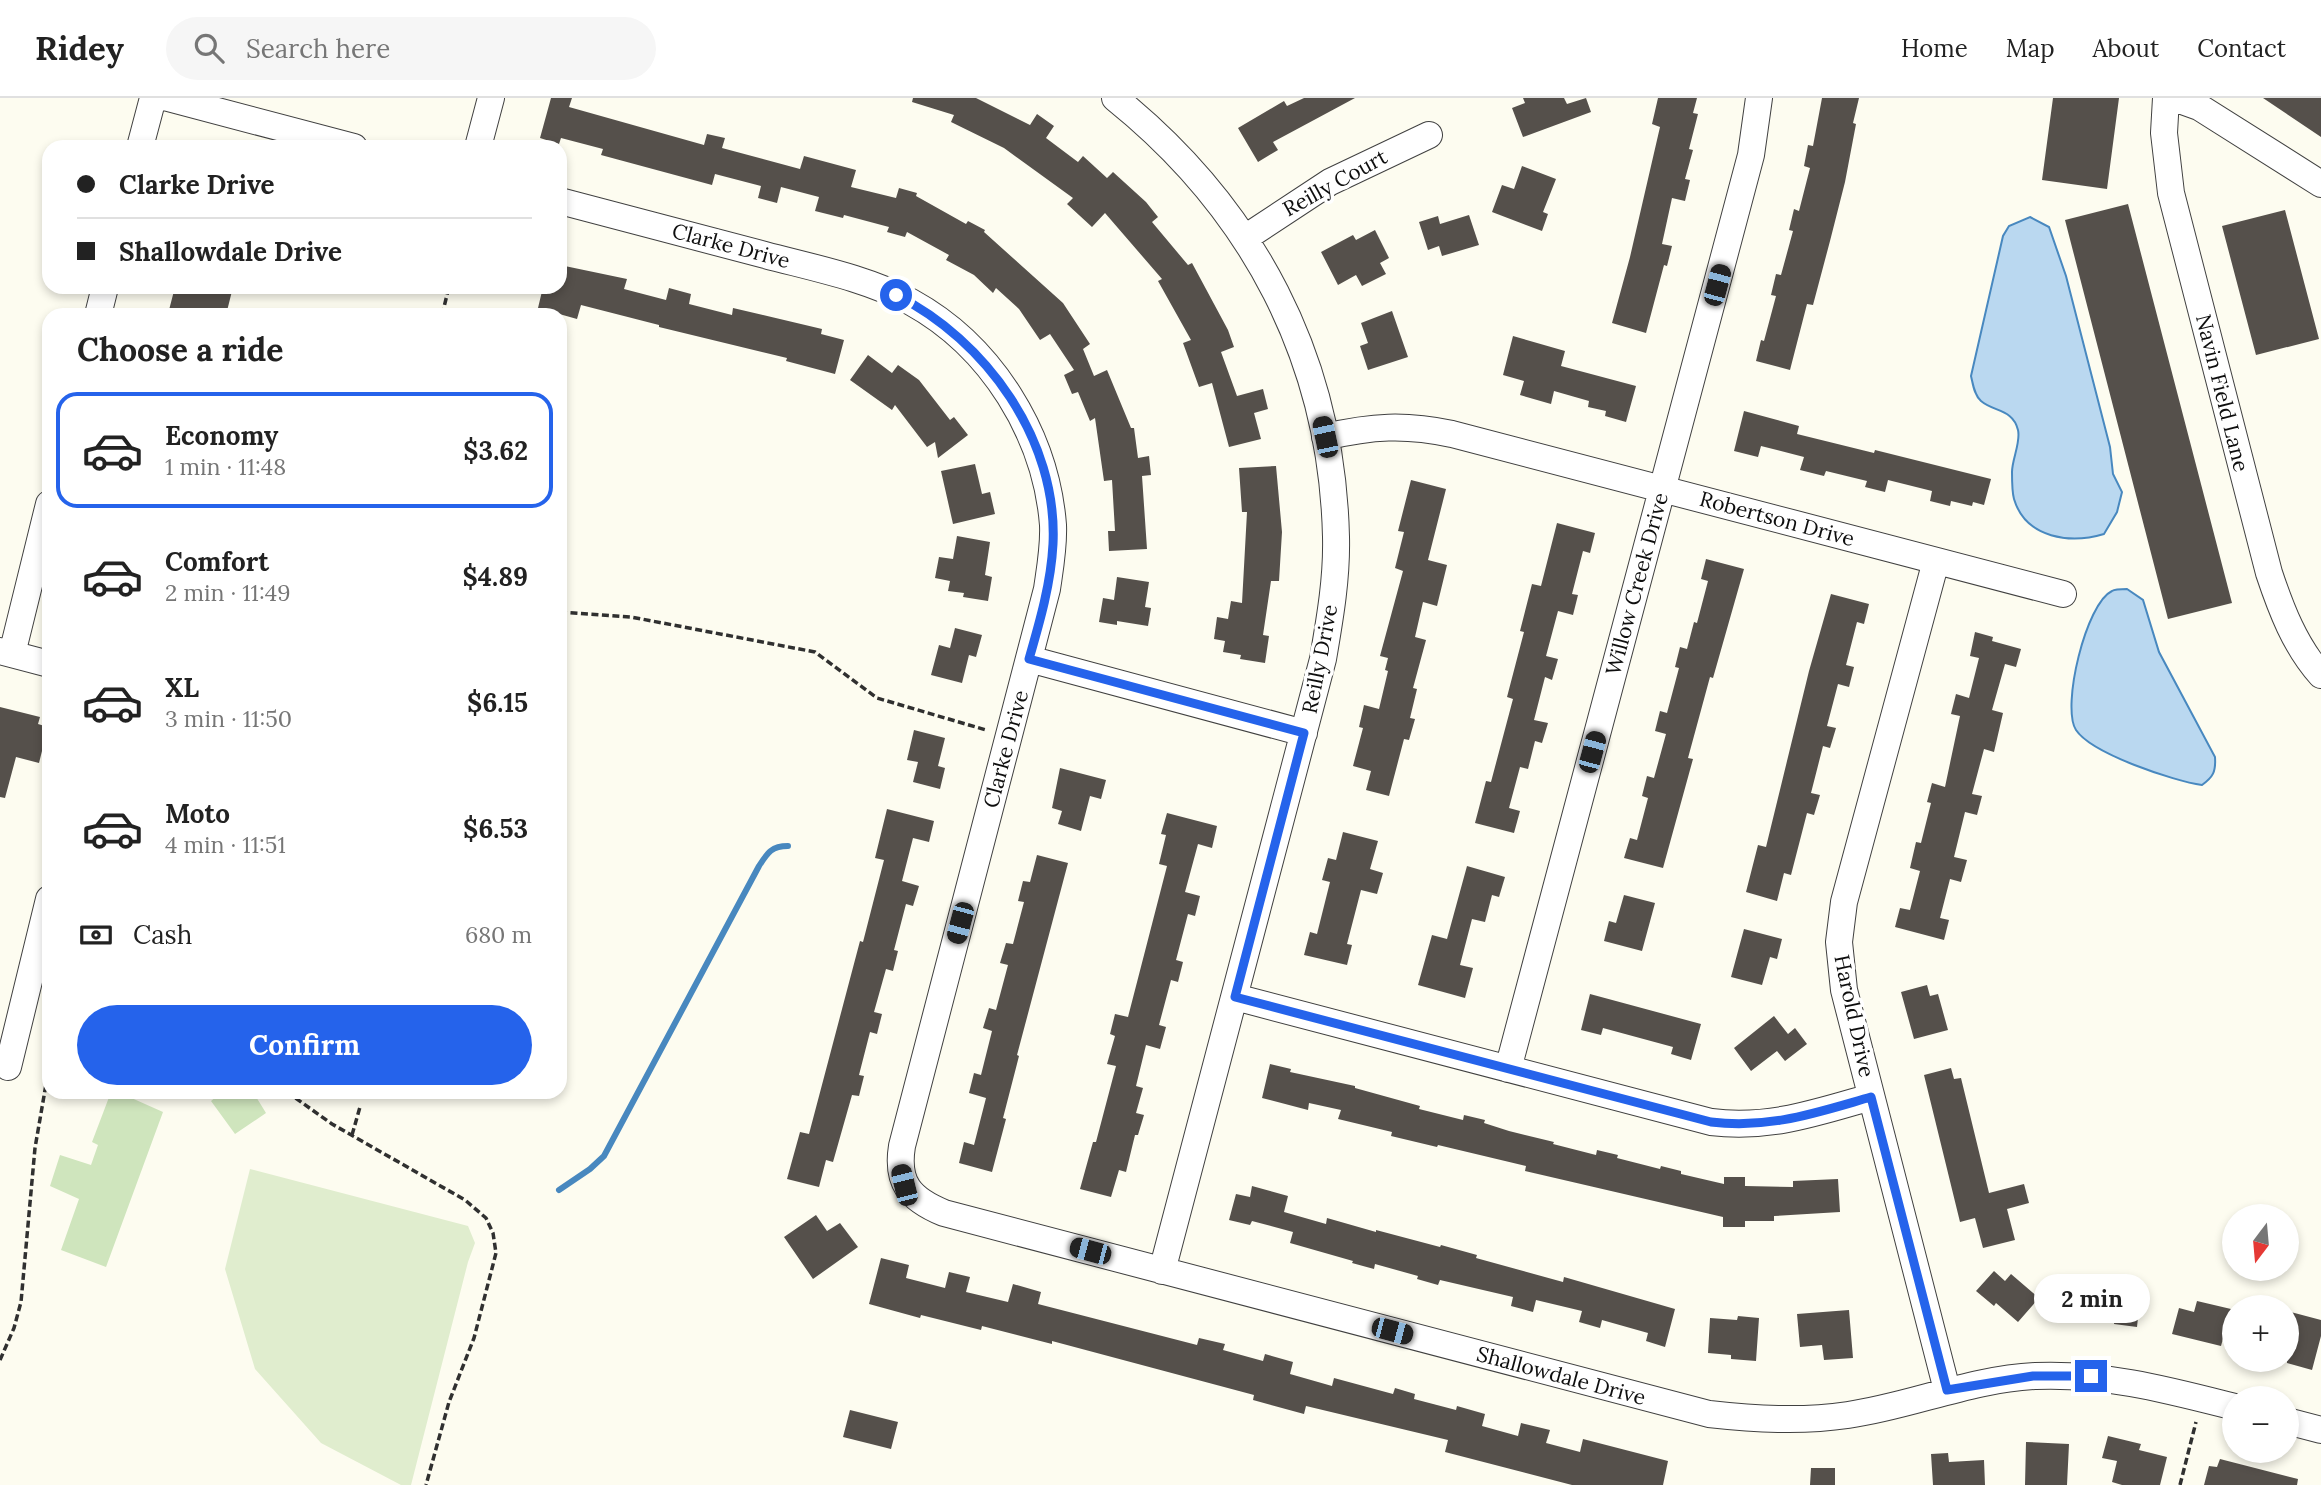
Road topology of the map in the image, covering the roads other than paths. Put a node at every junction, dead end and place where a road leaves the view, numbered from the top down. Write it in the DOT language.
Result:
graph roads {
  1 [pos="153,98"];
  2 [pos="168,98"];
  3 [pos="491,98"];
  4 [pos="1115,98"];
  5 [pos="1759,98"];
  6 [pos="2166,98"];
  7 [pos="2174,98"];
  8 [pos="1429,135"];
  9 [pos="143,140"];
  10 [pos="327,140"];
  11 [pos="480,140"];
  12 [pos="2321,184"];
  13 [pos="567,203"];
  14 [pos="1245,237"];
  15 [pos="1325,437"];
  16 [pos="1662,489"];
  17 [pos="42,528"];
  18 [pos="1936,561"];
  19 [pos="2063,594"];
  20 [pos="6,652"];
  21 [pos="1029,659"];
  22 [pos="42,662"];
  23 [pos="2321,675"];
  24 [pos="1304,733"];
  25 [pos="42,934"];
  26 [pos="1235,997"];
  27 [pos="8,1067"];
  28 [pos="1508,1069"];
  29 [pos="1871,1097"];
  30 [pos="904,1185"];
  31 [pos="1162,1271"];
  32 [pos="1947,1390"];
  33 [pos="2222,1404"];
  34 [pos="2299,1424"];
  35 [pos="2321,1430"];
  1 -- 9 [label="street"];
  2 -- 10 [label="street"];
  3 -- 11 [label="street"];
  4 -- 14 [label="street, Reilly Drive"];
  5 -- 16 [label="street, Willow Creek Drive"];
  6 -- 23 [label="street, Navin Field Lane"];
  7 -- 12 [label="street"];
  8 -- 14 [label="street, Reilly Court"];
  13 -- 21 [label="street, Clarke Drive"];
  14 -- 15 [label="street, Reilly Drive"];
  15 -- 16 [label="street, Robertson Drive"];
  15 -- 24 [label="street, Reilly Drive"];
  16 -- 18 [label="street, Robertson Drive"];
  16 -- 28 [label="street, Willow Creek Drive"];
  17 -- 20 [label="street"];
  18 -- 19 [label="street, Robertson Drive"];
  18 -- 29 [label="street, Harold Drive"];
  20 -- 22 [label="street"];
  21 -- 24 [label="street"];
  21 -- 30 [label="street, Clarke Drive"];
  24 -- 26 [label="street, Reilly Drive"];
  25 -- 27 [label="street"];
  26 -- 28 [label="street"];
  26 -- 31 [label="street, Reilly Drive"];
  28 -- 29 [label="street"];
  29 -- 32 [label="street, Harold Drive"];
  30 -- 31 [label="street, Shallowdale Drive"];
  31 -- 32 [label="street, Shallowdale Drive"];
  32 -- 33 [label="street, Shallowdale Drive"];
  34 -- 35 [label="street"];
}
